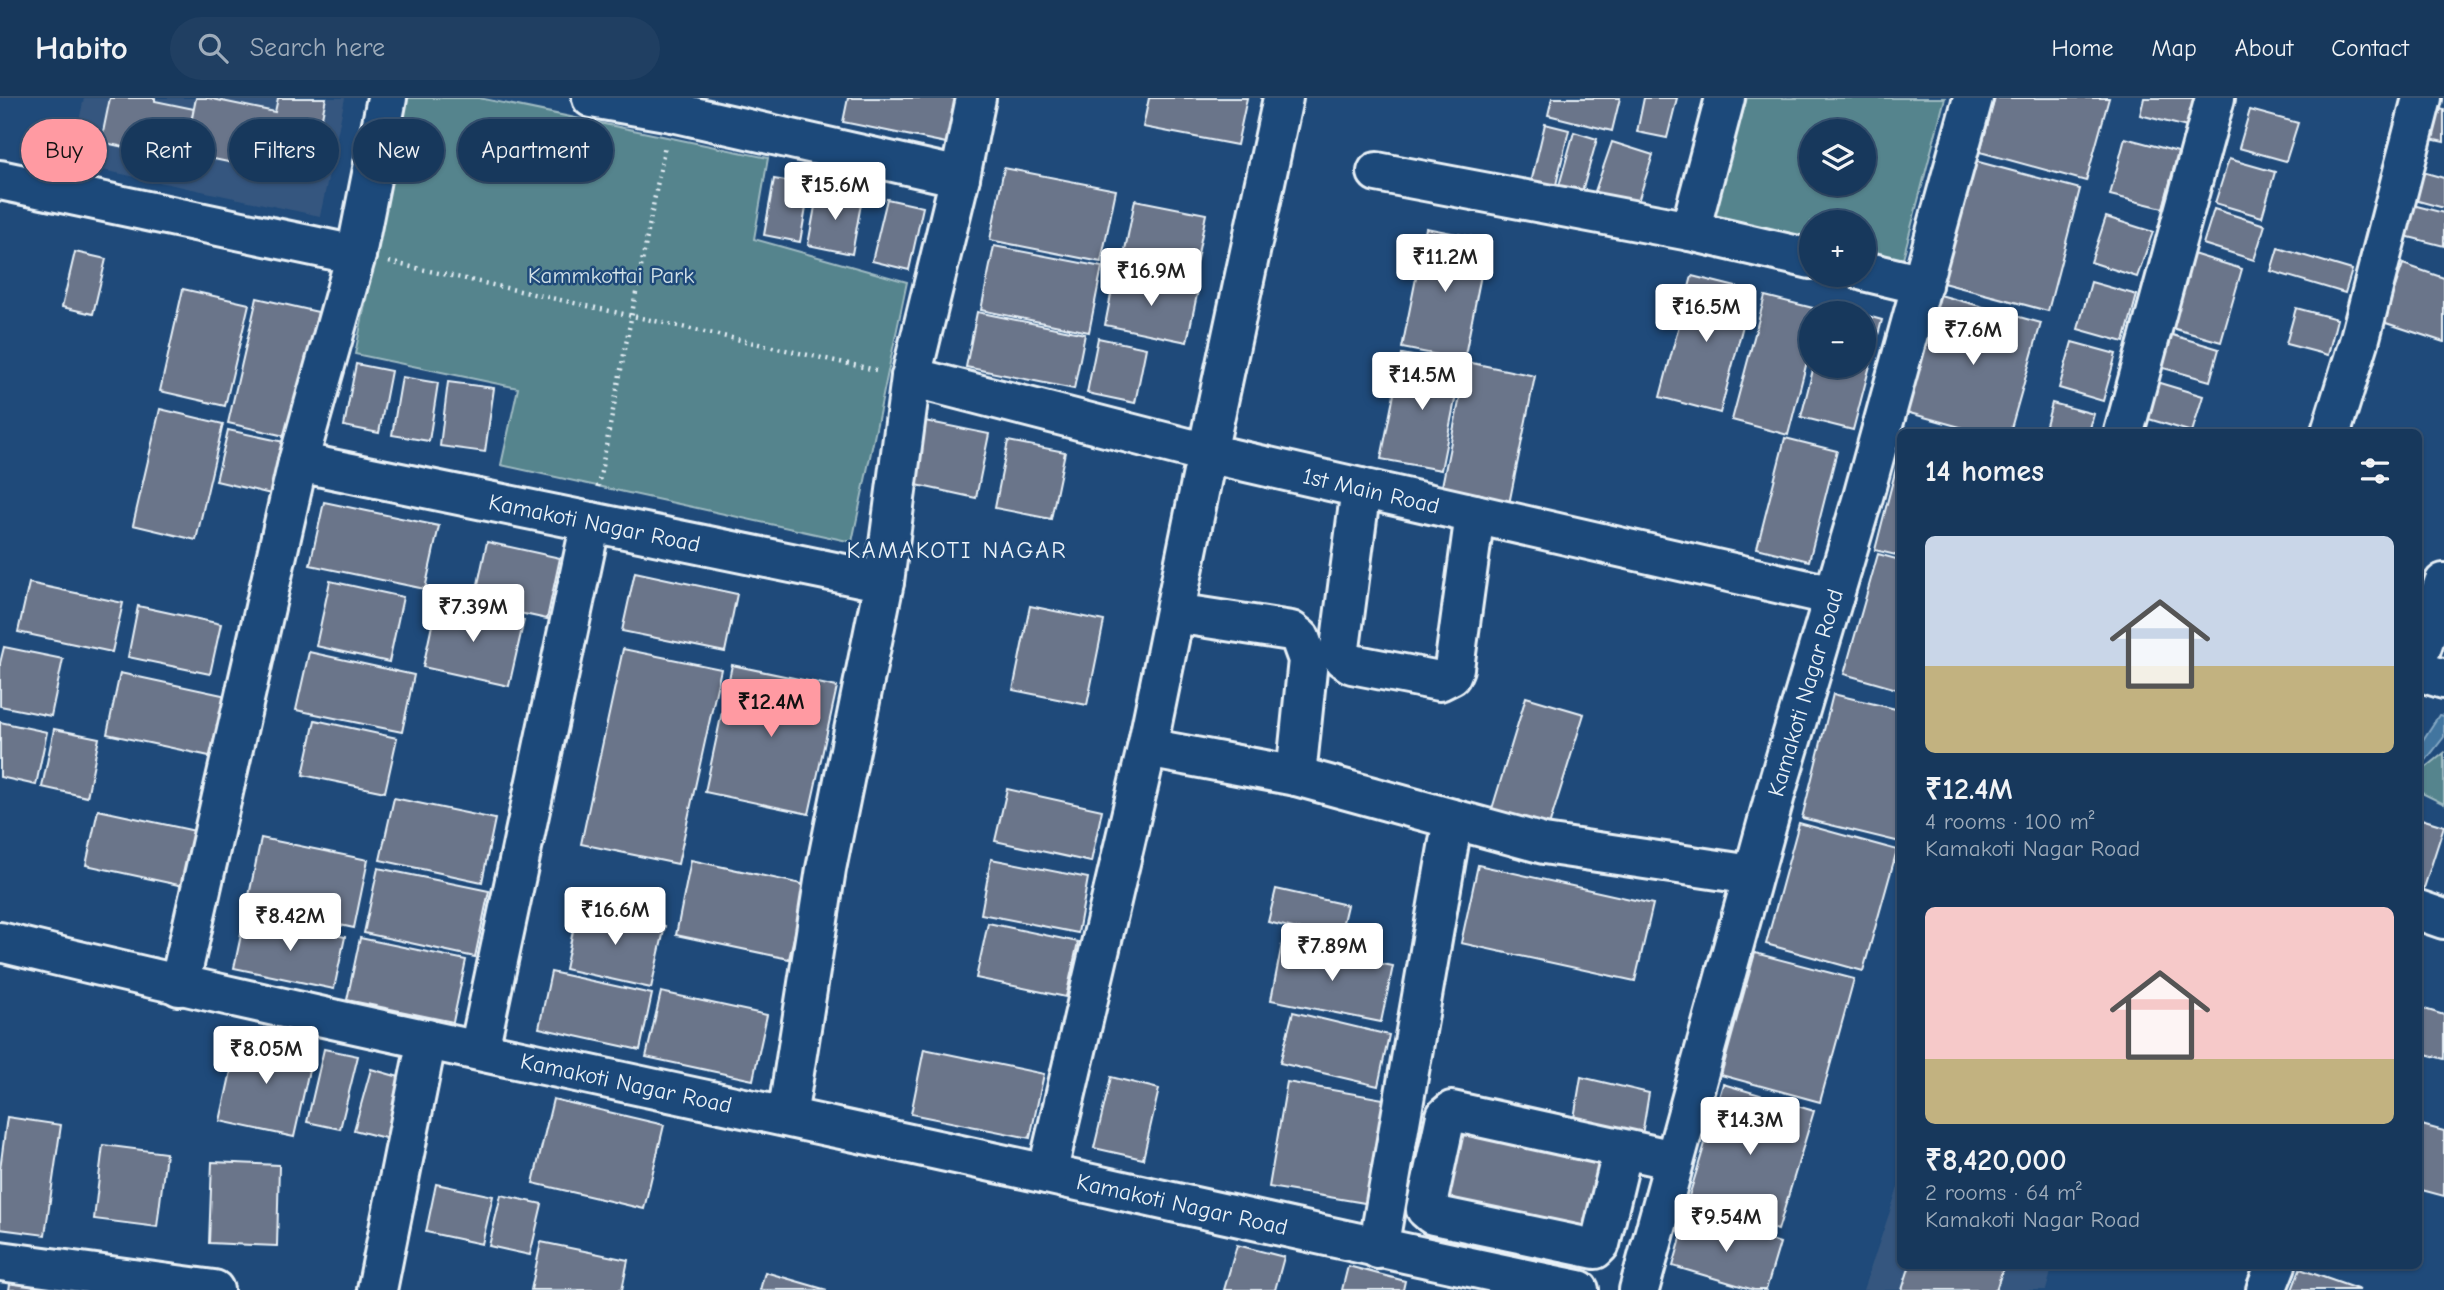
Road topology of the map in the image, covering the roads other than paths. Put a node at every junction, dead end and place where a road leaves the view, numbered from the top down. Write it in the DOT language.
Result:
graph roads {
  1 [pos="387,98"];
  2 [pos="592,98"];
  3 [pos="976,98"];
  4 [pos="1283,98"];
  5 [pos="1725,98"];
  6 [pos="1973,98"];
  7 [pos="2214,98"];
  8 [pos="2423,98"];
  9 [pos="674,105"];
  10 [pos="1377,173"];
  11 [pos="960,177"];
  12 [pos="0,180"];
  13 [pos="1690,231"];
  14 [pos="356,255"];
  15 [pos="1799,256"];
  16 [pos="1876,274"];
  17 [pos="1922,285"];
  18 [pos="911,377"];
  19 [pos="2125,429"];
  20 [pos="2333,429"];
  21 [pos="1207,453"];
  22 [pos="298,462"];
  23 [pos="1361,488"];
  24 [pos="1475,514"];
  25 [pos="591,522"];
  26 [pos="884,582"];
  27 [pos="2444,583"];
  28 [pos="1834,596"];
  29 [pos="1175,612"];
  30 [pos="2422,646"];
  31 [pos="2422,672"];
  32 [pos="2444,679"];
  33 [pos="1147,748"];
  34 [pos="1296,776"];
  35 [pos="1453,819"];
  36 [pos="1752,875"];
  37 [pos="2422,911"];
  38 [pos="2444,919"];
  39 [pos="0,942"];
  40 [pos="178,986"];
  41 [pos="427,1039"];
  42 [pos="479,1050"];
  43 [pos="787,1117"];
  44 [pos="1623,1149"];
  45 [pos="1674,1160"];
  46 [pos="1047,1174"];
  47 [pos="1387,1195"];
  48 [pos="1428,1202"];
  49 [pos="1487,1227"];
  50 [pos="1541,1239"];
  51 [pos="1378,1249"];
  52 [pos="0,1261"];
  53 [pos="1479,1269"];
  54 [pos="2274,1269"];
  55 [pos="1533,1281"];
  56 [pos="214,1290"];
  57 [pos="377,1290"];
  58 [pos="1579,1290"];
  59 [pos="1639,1290"];
  60 [pos="2266,1290"];
  1 -- 14 [label="street"];
  2 -- 9 [label="street"];
  3 -- 11 [label="street"];
  4 -- 21 [label="street"];
  5 -- 13 [label="street"];
  6 -- 17 [label="street, Kamakoti Nagar Road"];
  7 -- 19 [label="street"];
  8 -- 20 [label="street"];
  9 -- 11 [label="street"];
  10 -- 13 [label="street"];
  11 -- 18 [label="street"];
  12 -- 14 [label="street"];
  13 -- 15 [label="street"];
  14 -- 22 [label="street"];
  16 -- 17 [label="street"];
  17 -- 28 [label="street, Kamakoti Nagar Road"];
  18 -- 21 [label="street, 1st Main Road"];
  18 -- 26 [label="street"];
  21 -- 23 [label="street, 1st Main Road"];
  21 -- 29 [label="street"];
  22 -- 25 [label="street, Kamakoti Nagar Road"];
  22 -- 40 [label="street"];
  23 -- 24 [label="street, 1st Main Road"];
  23 -- 24 [label="street"];
  24 -- 28 [label="street, 1st Main Road"];
  25 -- 26 [label="street, Kamakoti Nagar Road"];
  25 -- 42 [label="street"];
  26 -- 43 [label="street"];
  27 -- 30 [label="street"];
  28 -- 36 [label="street, Kamakoti Nagar Road"];
  29 -- 33 [label="street"];
  29 -- 34 [label="street"];
  31 -- 32 [label="street"];
  33 -- 34 [label="street"];
  33 -- 46 [label="street"];
  34 -- 35 [label="street"];
  35 -- 36 [label="street"];
  35 -- 47 [label="street"];
  36 -- 45 [label="street, Kamakoti Nagar Road"];
  37 -- 38 [label="street"];
  39 -- 40 [label="street, Kamakoti Nagar Road"];
  40 -- 41 [label="street, Kamakoti Nagar Road"];
  41 -- 42 [label="street, Kamakoti Nagar Road"];
  41 -- 57 [label="street"];
  42 -- 43 [label="street, Kamakoti Nagar Road"];
  43 -- 46 [label="street, Kamakoti Nagar Road"];
  44 -- 45 [label="street"];
  44 -- 48 [label="street"];
  44 -- 50 [label="street"];
  45 -- 59 [label="street, Kamakoti Nagar Road"];
  46 -- 51 [label="street, Kamakoti Nagar Road"];
  47 -- 48 [label="street"];
  47 -- 51 [label="street"];
  48 -- 49 [label="street"];
  49 -- 50 [label="street"];
  49 -- 53 [label="street"];
  50 -- 55 [label="street"];
  51 -- 53 [label="street, Kamakoti Nagar Road"];
  52 -- 56 [label="street"];
  53 -- 55 [label="street, Kamakoti Nagar Road"];
  54 -- 60 [label="street"];
  55 -- 58 [label="street, Kamakoti Nagar Road"];
}
